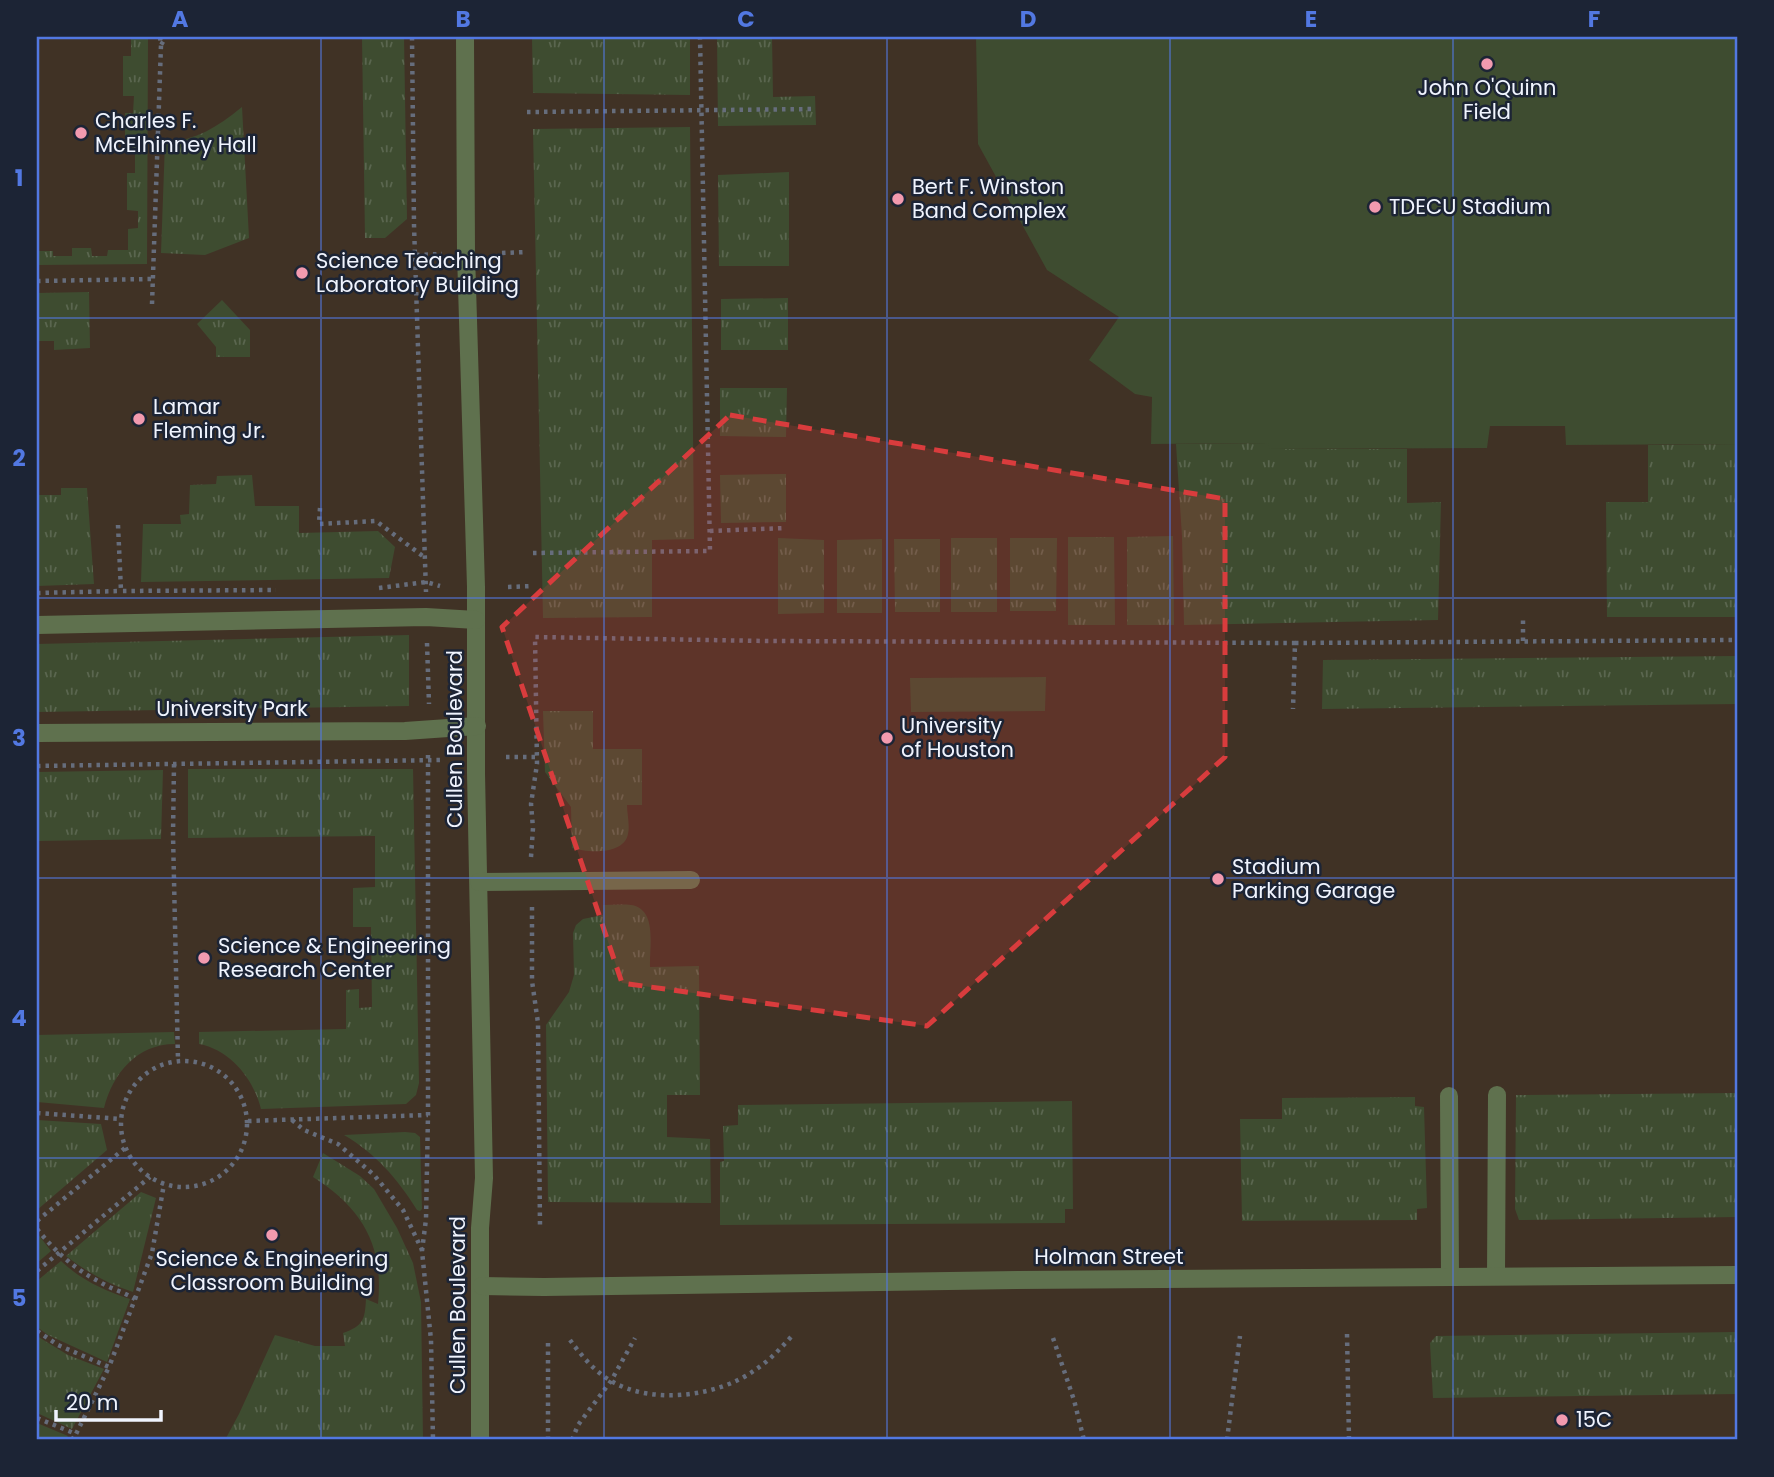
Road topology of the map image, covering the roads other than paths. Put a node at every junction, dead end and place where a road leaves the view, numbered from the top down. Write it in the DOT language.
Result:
graph roads {
  1 [pos="465,37"];
  2 [pos="476,620"];
  3 [pos="37,625"];
  4 [pos="477,726"];
  5 [pos="37,733"];
  6 [pos="691,880"];
  7 [pos="479,882"];
  8 [pos="1450,1096"];
  9 [pos="1497,1096"];
  10 [pos="1496,1275"];
  11 [pos="1450,1276"];
  12 [pos="1737,1276"];
  13 [pos="482,1286"];
  14 [pos="480,1440"];
  1 -- 2 [label="street, Cullen Boulevard"];
  2 -- 3 [label="street"];
  2 -- 4 [label="street, Cullen Boulevard"];
  4 -- 5 [label="street, University Park"];
  4 -- 7 [label="street, Cullen Boulevard"];
  6 -- 7 [label="street"];
  7 -- 13 [label="street, Cullen Boulevard"];
  8 -- 11 [label="street"];
  9 -- 10 [label="street"];
  10 -- 11 [label="street, Holman Street"];
  10 -- 12 [label="street, Holman Street"];
  11 -- 13 [label="street, Holman Street"];
  13 -- 14 [label="street, Cullen Boulevard"];
}
